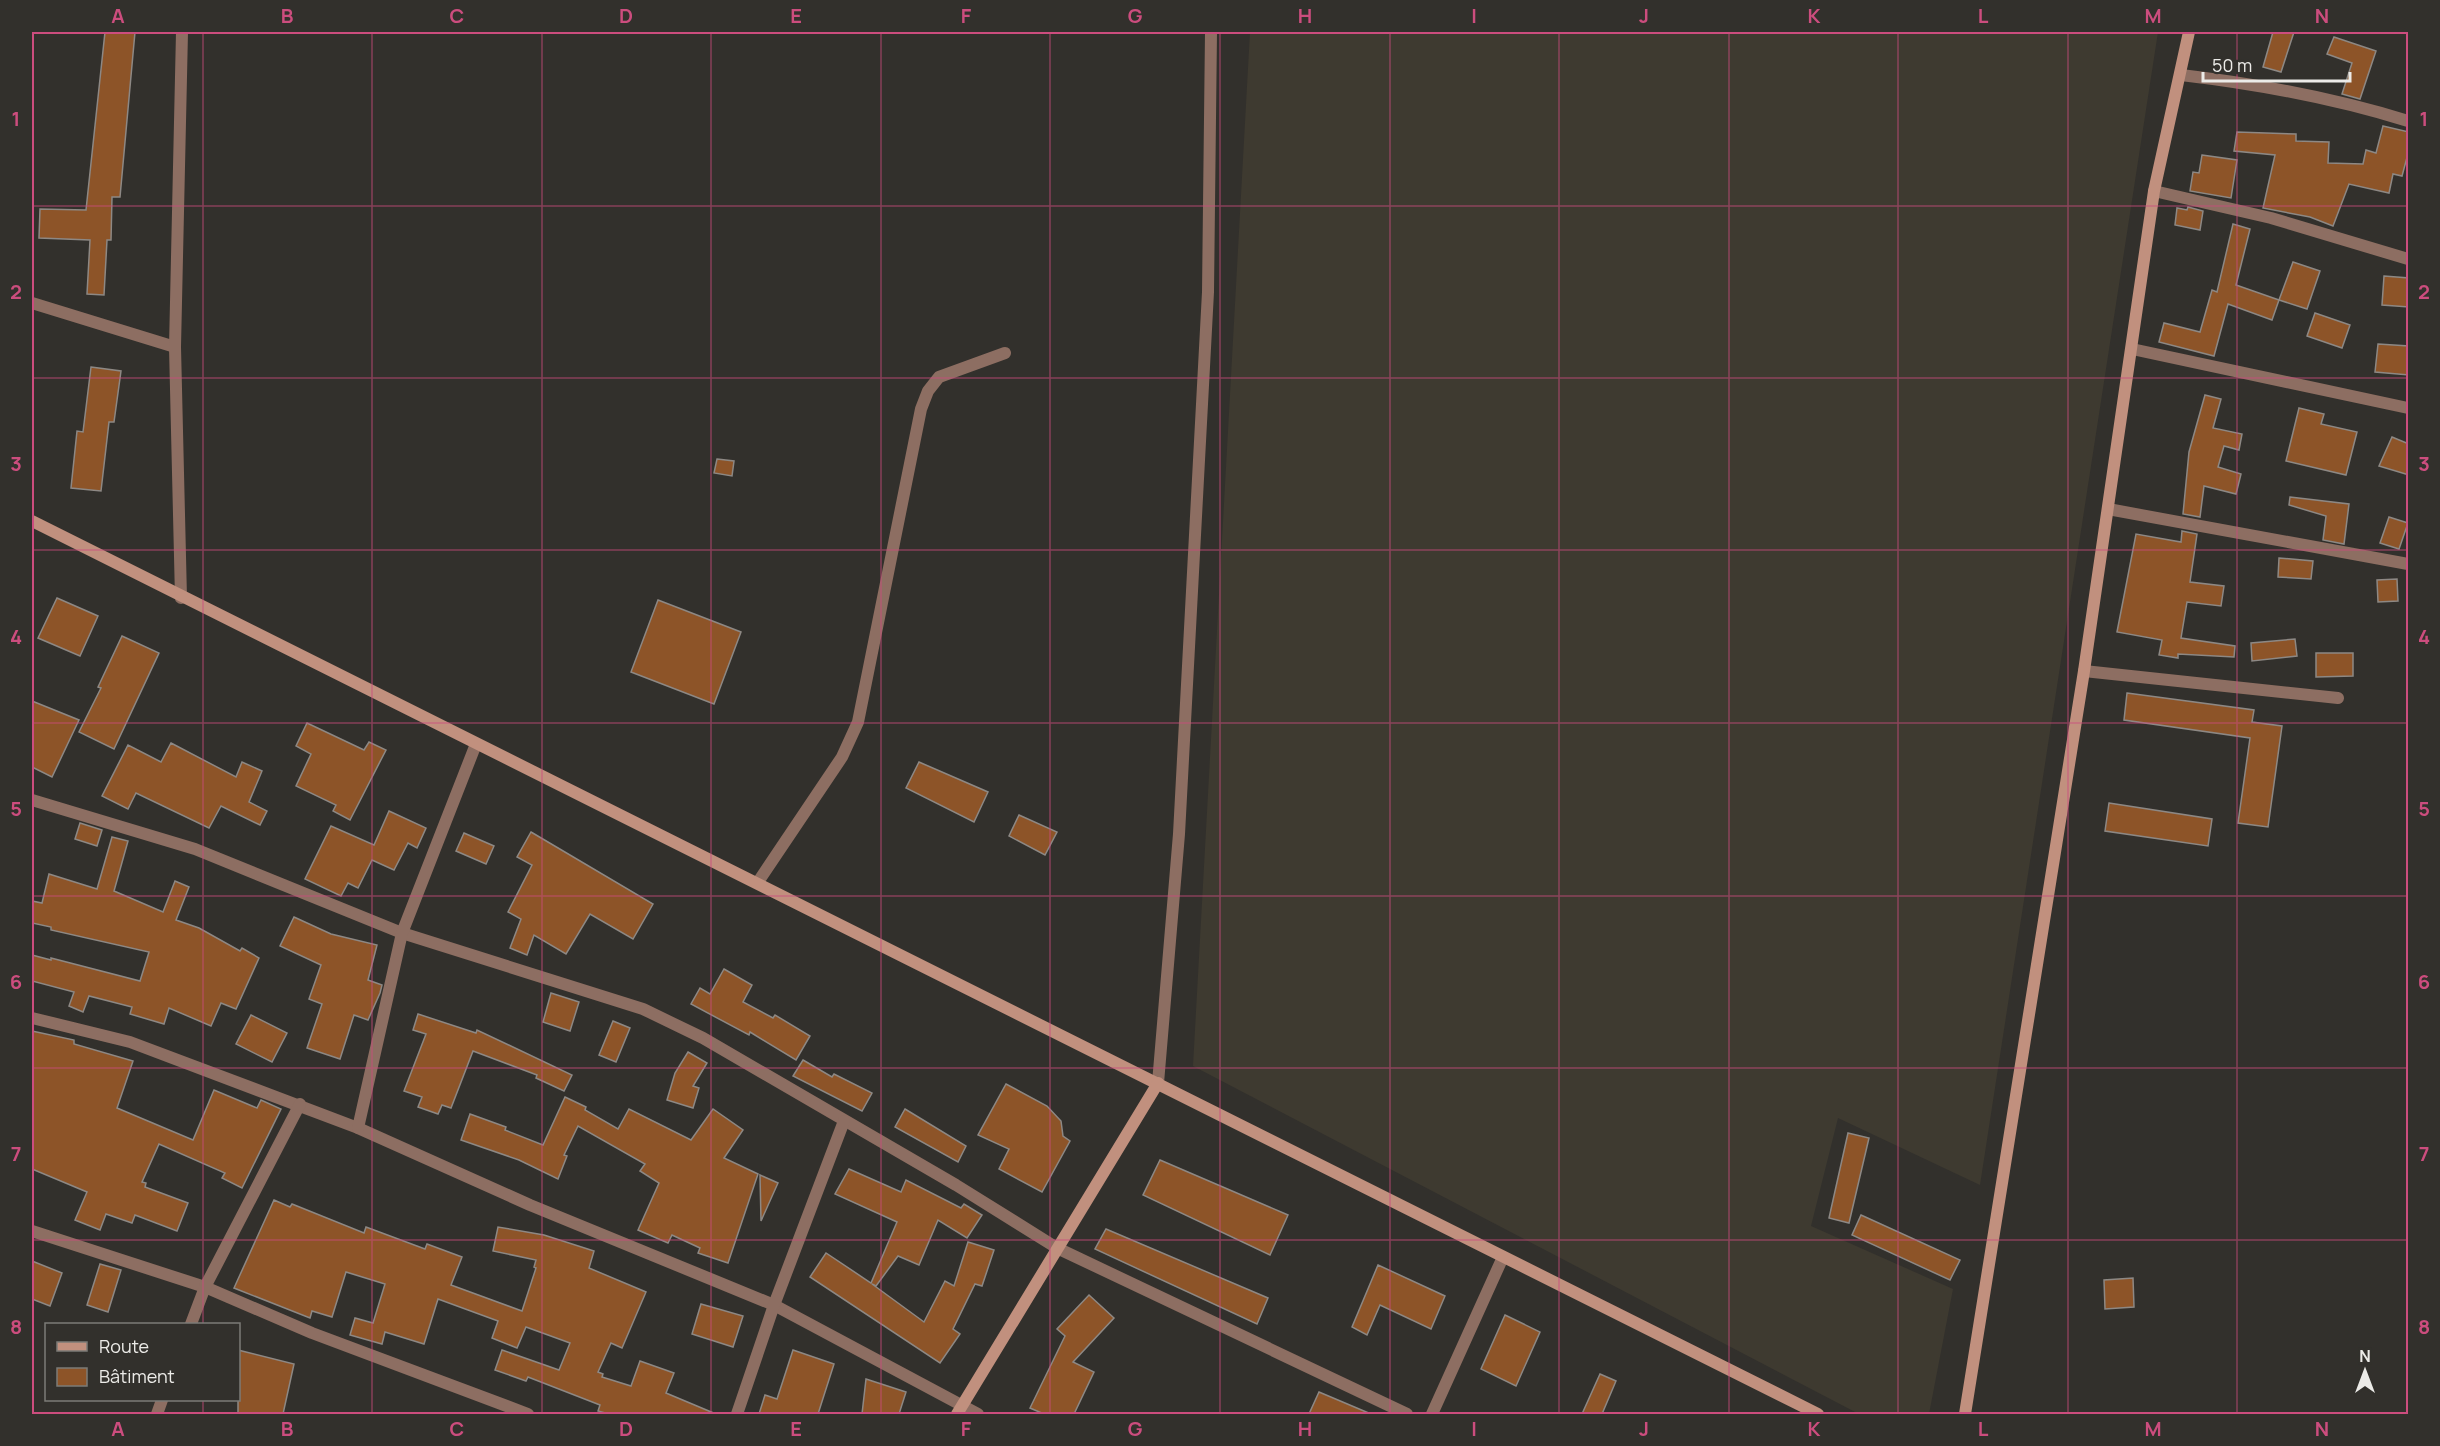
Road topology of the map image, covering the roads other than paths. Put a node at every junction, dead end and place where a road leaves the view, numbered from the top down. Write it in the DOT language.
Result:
graph roads {
  1 [pos="182,32"];
  2 [pos="1211,32"];
  3 [pos="2189,32"];
  4 [pos="2181,75"];
  5 [pos="2409,121"];
  6 [pos="2154,191"];
  7 [pos="2409,259"];
  8 [pos="32,303"];
  9 [pos="175,347"];
  10 [pos="2133,349"];
  11 [pos="1005,352"];
  12 [pos="2409,408"];
  13 [pos="2108,509"];
  14 [pos="32,521"];
  15 [pos="2409,564"];
  16 [pos="182,598"];
  17 [pos="2084,671"];
  18 [pos="2338,698"];
  19 [pos="476,744"];
  20 [pos="32,800"];
  21 [pos="758,882"];
  22 [pos="402,933"];
  23 [pos="32,1018"];
  24 [pos="1158,1083"];
  25 [pos="300,1104"];
  26 [pos="844,1121"];
  27 [pos="358,1128"];
  28 [pos="32,1232"];
  29 [pos="1057,1248"];
  30 [pos="1503,1257"];
  31 [pos="205,1287"];
  32 [pos="774,1305"];
  33 [pos="190,1323"];
  34 [pos="959,1411"];
  35 [pos="528,1414"];
  36 [pos="737,1414"];
  37 [pos="978,1414"];
  38 [pos="1407,1414"];
  39 [pos="1432,1414"];
  40 [pos="1818,1414"];
  41 [pos="1965,1414"];
  1 -- 9 [label="street"];
  2 -- 24 [label="street"];
  3 -- 4 [label="street"];
  4 -- 5 [label="street"];
  4 -- 6 [label="street"];
  6 -- 7 [label="street"];
  6 -- 10 [label="street"];
  8 -- 9 [label="street"];
  9 -- 16 [label="street"];
  10 -- 12 [label="street"];
  10 -- 13 [label="street"];
  11 -- 21 [label="street"];
  13 -- 15 [label="street"];
  13 -- 17 [label="street"];
  14 -- 16 [label="street"];
  16 -- 19 [label="street"];
  17 -- 18 [label="street"];
  17 -- 41 [label="street"];
  19 -- 21 [label="street"];
  19 -- 22 [label="street"];
  20 -- 22 [label="street"];
  21 -- 24 [label="street"];
  22 -- 26 [label="street"];
  22 -- 27 [label="street"];
  23 -- 25 [label="street"];
  24 -- 29 [label="street"];
  24 -- 30 [label="street"];
  25 -- 27 [label="street"];
  25 -- 31 [label="street"];
  26 -- 29 [label="street"];
  26 -- 32 [label="street"];
  27 -- 32 [label="street"];
  28 -- 31 [label="street"];
  29 -- 34 [label="street"];
  29 -- 38 [label="street"];
  30 -- 39 [label="street"];
  30 -- 40 [label="street"];
  31 -- 33 [label="street"];
  31 -- 35 [label="street"];
  32 -- 34 [label="street"];
  32 -- 36 [label="street"];
  34 -- 37 [label="street"];
}
